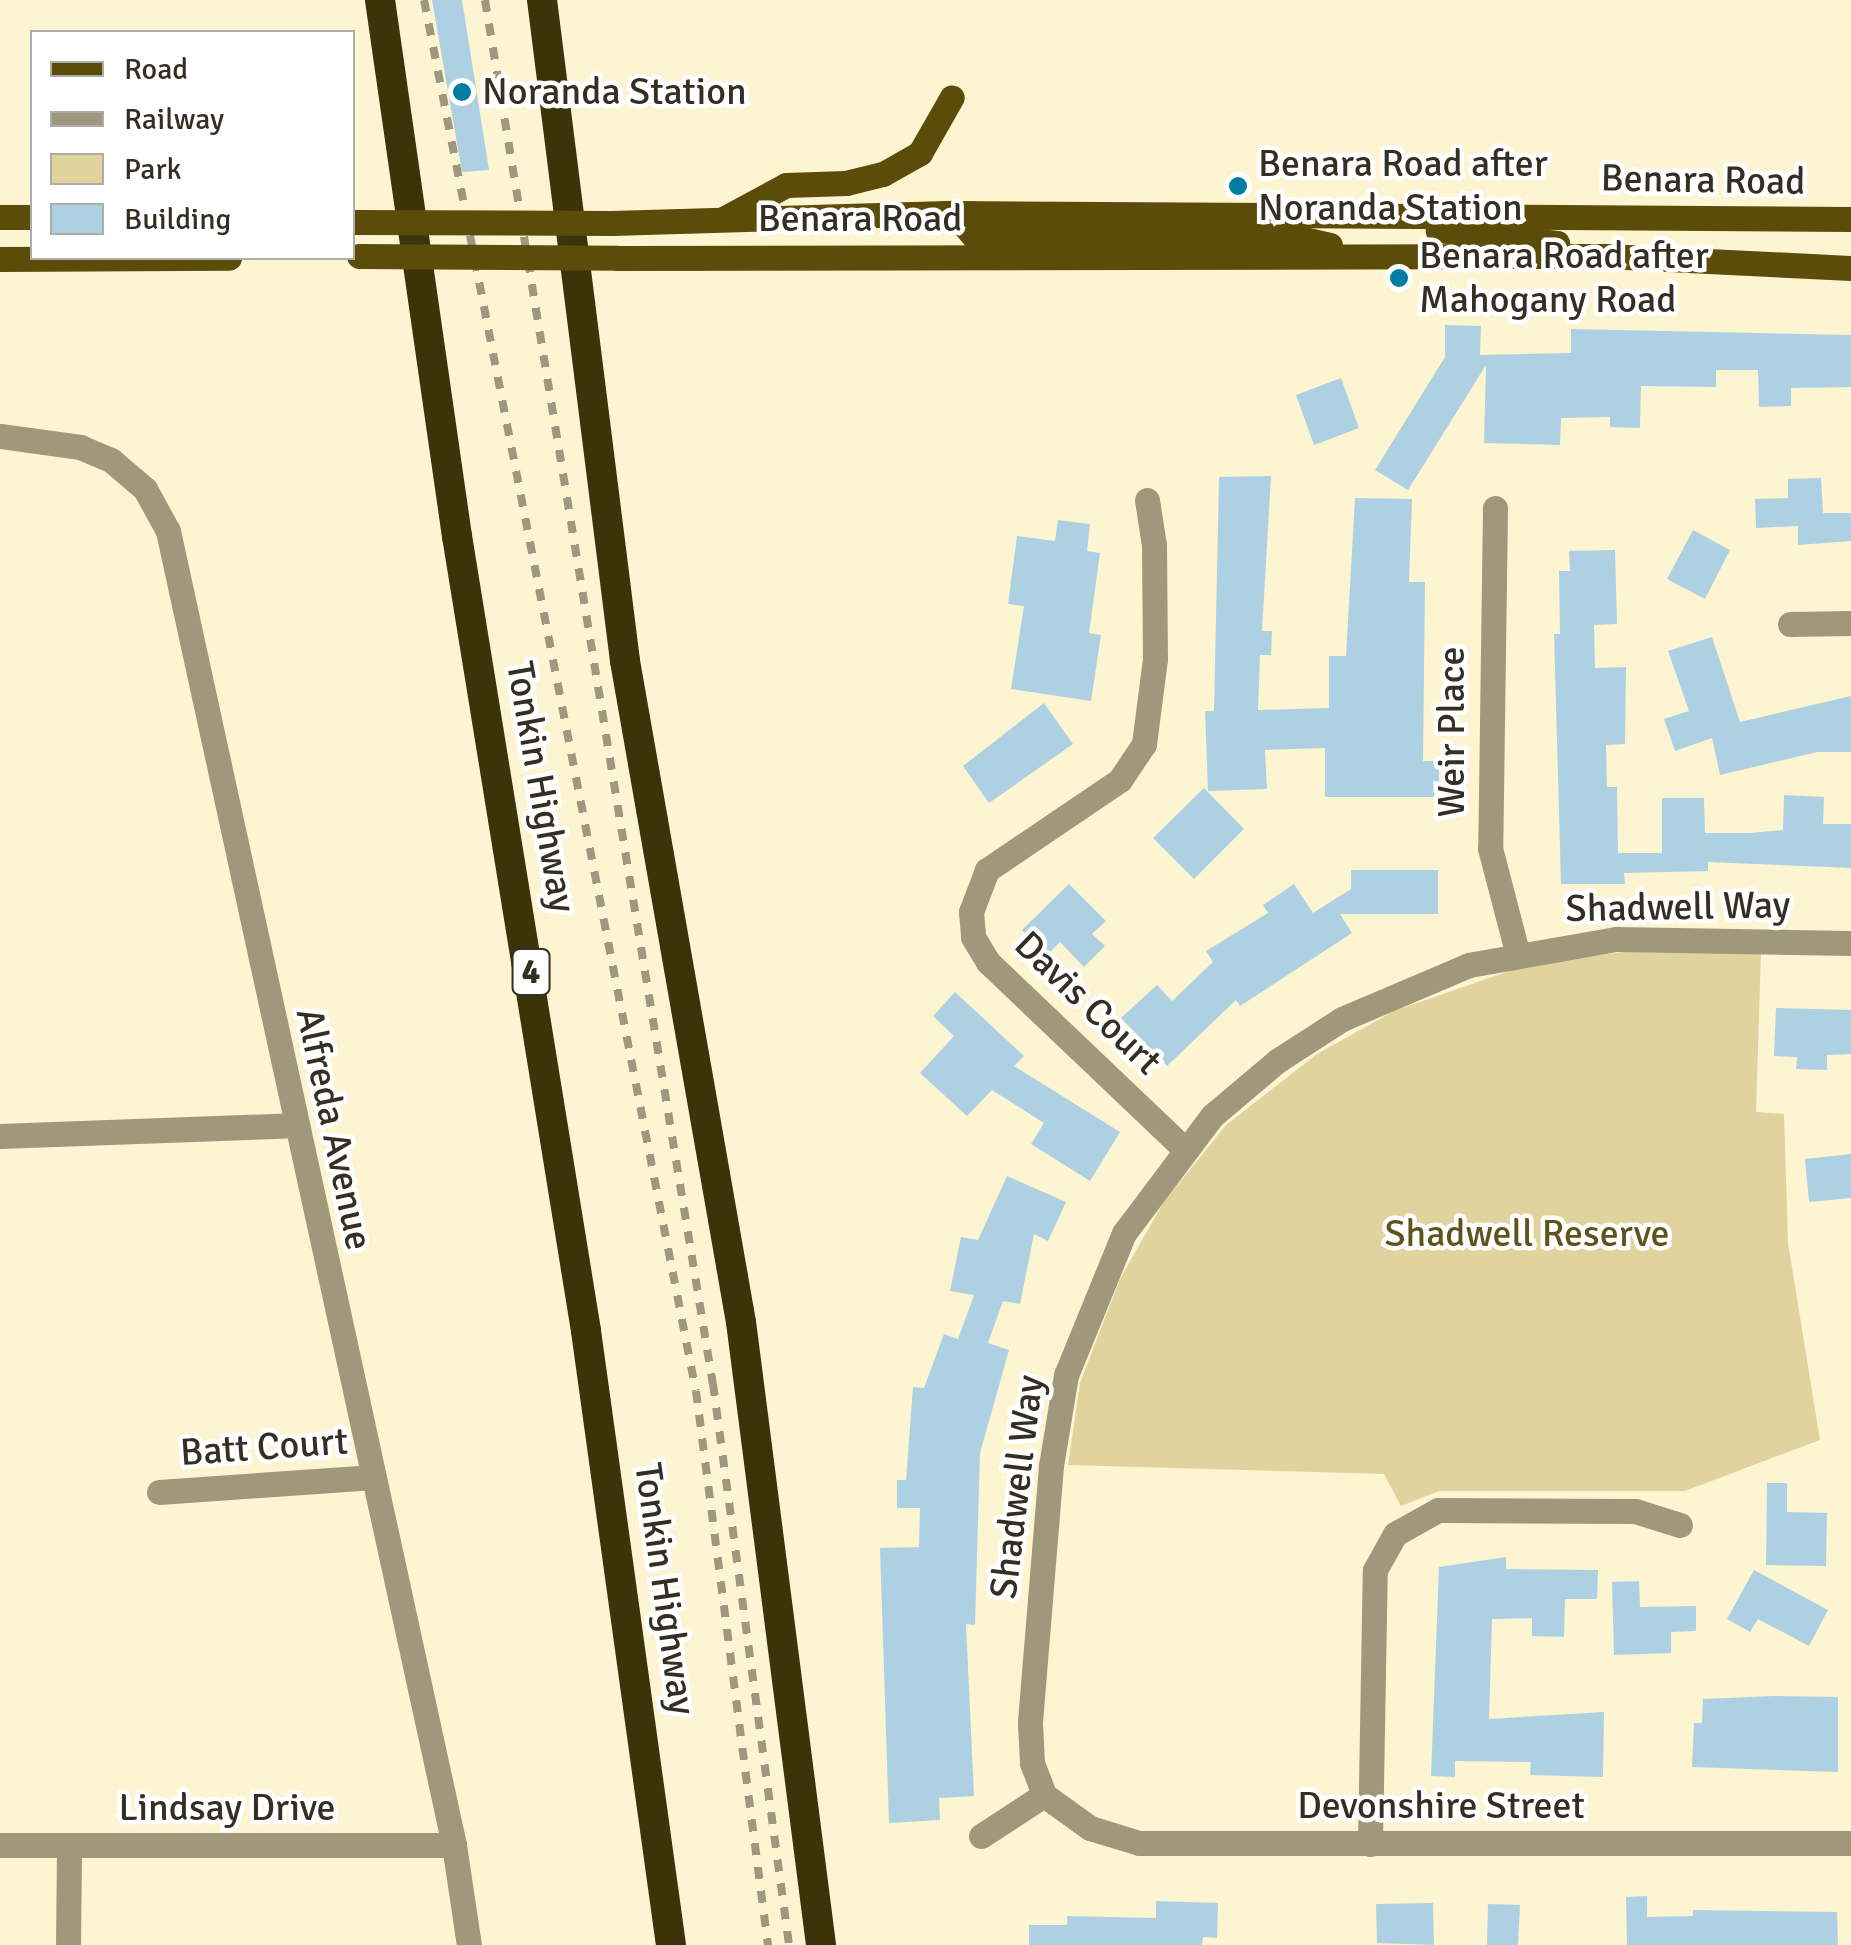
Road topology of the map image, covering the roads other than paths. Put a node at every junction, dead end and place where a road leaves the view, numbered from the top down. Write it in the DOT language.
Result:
graph roads {
  1 [pos="380,0"];
  2 [pos="542,0"];
  3 [pos="952,97"];
  4 [pos="954,212"];
  5 [pos="1452,215"];
  6 [pos="0,217"];
  7 [pos="30,217"];
  8 [pos="1851,219"];
  9 [pos="721,220"];
  10 [pos="355,222"];
  11 [pos="1369,255"];
  12 [pos="356,256"];
  13 [pos="1606,256"];
  14 [pos="0,259"];
  15 [pos="30,259"];
  16 [pos="1851,268"];
  17 [pos="0,436"];
  18 [pos="1146,500"];
  19 [pos="1495,508"];
  20 [pos="1851,623"];
  21 [pos="1790,624"];
  22 [pos="1851,943"];
  23 [pos="1518,952"];
  24 [pos="294,1125"];
  25 [pos="0,1136"];
  26 [pos="1182,1147"];
  27 [pos="374,1477"];
  28 [pos="159,1492"];
  29 [pos="1680,1525"];
  30 [pos="1044,1796"];
  31 [pos="980,1836"];
  32 [pos="1851,1843"];
  33 [pos="1370,1844"];
  34 [pos="0,1845"];
  35 [pos="454,1845"];
  36 [pos="69,1846"];
  37 [pos="68,1945"];
  38 [pos="469,1945"];
  39 [pos="671,1945"];
  40 [pos="821,1945"];
  1 -- 39 [label="highway, Tonkin Highway / 4"];
  2 -- 40 [label="highway"];
  3 -- 9 [label="main road"];
  4 -- 5 [label="main road, Benara Road"];
  4 -- 9 [label="main road, Benara Road"];
  4 -- 11 [label="main road, Benara Road"];
  5 -- 8 [label="main road, Benara Road"];
  5 -- 13 [label="main road"];
  6 -- 7 [label="main road"];
  9 -- 10 [label="main road, Benara Road, bridge"];
  11 -- 12 [label="main road, Benara Road, bridge"];
  11 -- 13 [label="main road, Benara Road"];
  13 -- 16 [label="main road, Benara Road"];
  14 -- 15 [label="main road"];
  17 -- 24 [label="street, Alfreda Avenue"];
  18 -- 26 [label="street, Davis Court"];
  19 -- 23 [label="street, Weir Place"];
  20 -- 21 [label="street"];
  22 -- 23 [label="street, Shadwell Way"];
  23 -- 26 [label="street, Shadwell Way"];
  24 -- 25 [label="street"];
  24 -- 27 [label="street, Alfreda Avenue"];
  26 -- 30 [label="street, Shadwell Way"];
  27 -- 28 [label="street, Batt Court"];
  27 -- 35 [label="street, Alfreda Avenue"];
  29 -- 33 [label="street"];
  30 -- 31 [label="street"];
  30 -- 33 [label="street, Devonshire Street"];
  32 -- 33 [label="street, Devonshire Street"];
  34 -- 36 [label="street, Lindsay Drive"];
  35 -- 36 [label="street, Lindsay Drive"];
  35 -- 38 [label="street, Alfreda Avenue"];
  36 -- 37 [label="street"];
}
